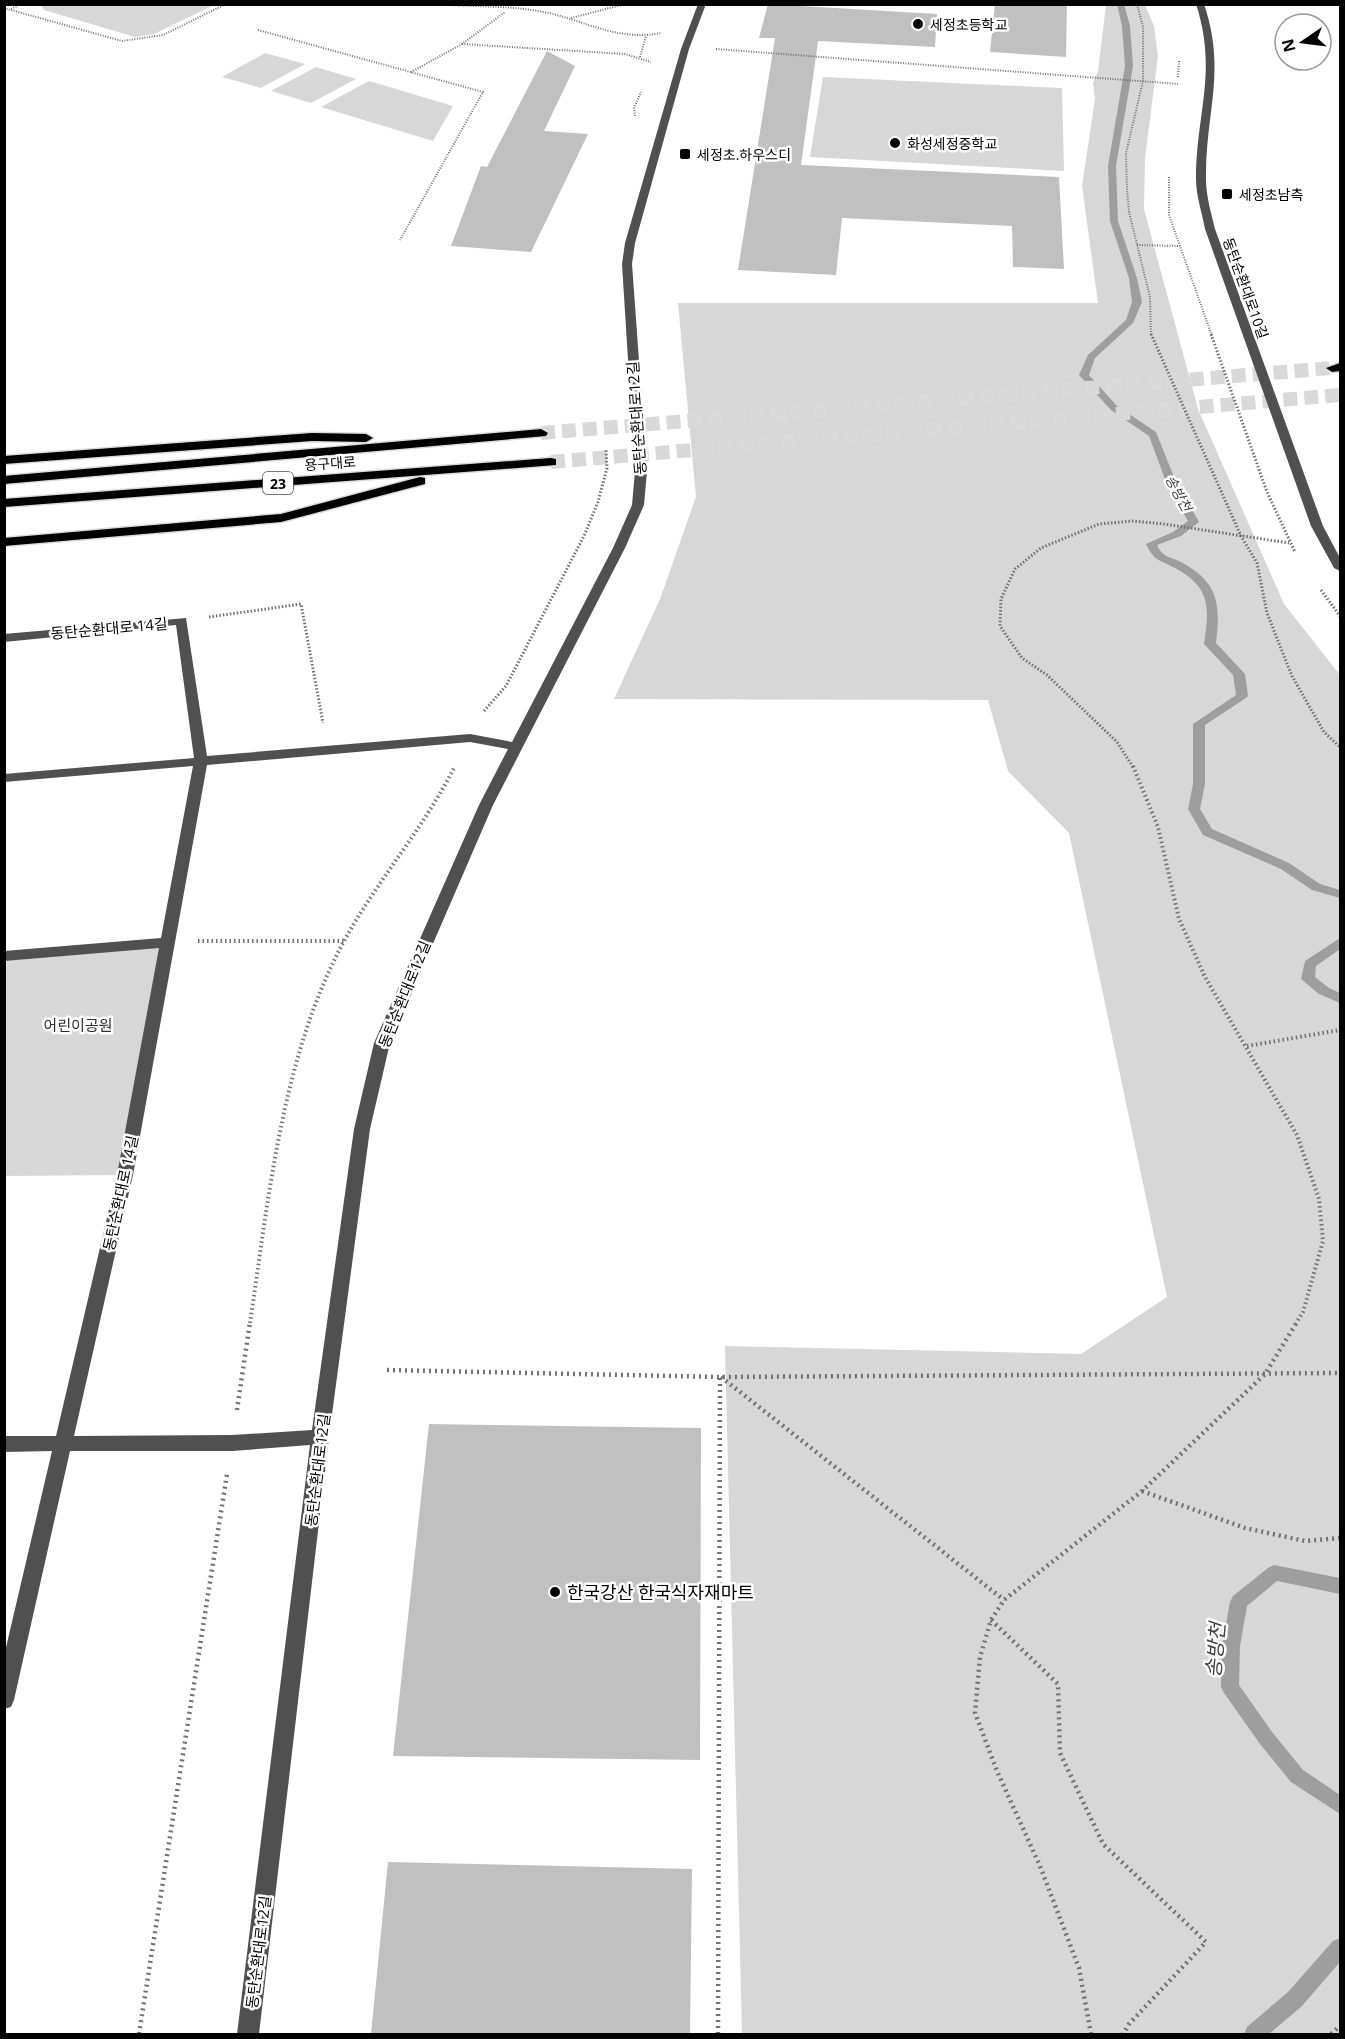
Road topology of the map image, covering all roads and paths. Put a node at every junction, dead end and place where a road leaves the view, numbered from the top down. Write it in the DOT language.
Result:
graph roads {
  1 [pos="21,4"];
  2 [pos="226,4"];
  3 [pos="433,4"];
  4 [pos="625,4"];
  5 [pos="702,4"];
  6 [pos="1137,4"];
  7 [pos="1200,4"];
  8 [pos="4,8"];
  9 [pos="11,9"];
  10 [pos="506,12"];
  11 [pos="569,19"];
  12 [pos="258,30"];
  13 [pos="462,44"];
  14 [pos="716,49"];
  15 [pos="640,57"];
  16 [pos="411,72"];
  17 [pos="649,72"];
  18 [pos="1143,81"];
  19 [pos="1178,84"];
  20 [pos="641,90"];
  21 [pos="635,118"];
  22 [pos="400,240"];
  23 [pos="1137,245"];
  24 [pos="1180,246"];
  25 [pos="541,433"];
  26 [pos="464,440"];
  27 [pos="606,445"];
  28 [pos="4,460"];
  29 [pos="550,462"];
  30 [pos="459,470"];
  31 [pos="4,480"];
  32 [pos="4,503"];
  33 [pos="1241,536"];
  34 [pos="4,542"];
  35 [pos="1289,543"];
  36 [pos="1341,568"];
  37 [pos="182,621"];
  38 [pos="4,638"];
  39 [pos="488,703"];
  40 [pos="517,747"];
  41 [pos="1341,747"];
  42 [pos="328,751"];
  43 [pos="201,761"];
  44 [pos="4,778"];
  45 [pos="440,795"];
  46 [pos="344,941"];
  47 [pos="168,942"];
  48 [pos="4,956"];
  49 [pos="1341,1030"];
  50 [pos="1246,1046"];
  51 [pos="244,1363"];
  52 [pos="387,1370"];
  53 [pos="1341,1373"];
  54 [pos="1265,1374"];
  55 [pos="720,1377"];
  56 [pos="320,1437"];
  57 [pos="4,1444"];
  58 [pos="64,1444"];
  59 [pos="1142,1491"];
  60 [pos="220,1513"];
  61 [pos="1341,1538"];
  62 [pos="1004,1600"];
  63 [pos="992,1620"];
  64 [pos="4,1700"];
  65 [pos="1341,2026"];
  66 [pos="139,2034"];
  67 [pos="248,2034"];
  68 [pos="718,2034"];
  69 [pos="1091,2034"];
  70 [pos="1123,2034"];
  71 [pos="1331,2034"];
  1 -- 9 [label="path"];
  2 -- 9 [label="path"];
  3 -- 10 [label="path"];
  4 -- 11 [label="path"];
  5 -- 40 [label="street, 동탄순환대로12길"];
  6 -- 18 [label="path"];
  7 -- 36 [label="street, 동탄순환대로10길"];
  8 -- 9 [label="path"];
  10 -- 11 [label="path"];
  10 -- 13 [label="path"];
  11 -- 15 [label="path"];
  12 -- 16 [label="path"];
  13 -- 15 [label="path"];
  13 -- 16 [label="path"];
  14 -- 18 [label="path"];
  15 -- 17 [label="path"];
  16 -- 22 [label="path"];
  18 -- 19 [label="path"];
  18 -- 23 [label="path"];
  20 -- 21 [label="path"];
  23 -- 24 [label="path"];
  23 -- 33 [label="path"];
  25 -- 26 [label="highway, 용구대로 / 23"];
  26 -- 28 [label="highway"];
  26 -- 31 [label="highway, 용구대로 / 23"];
  27 -- 39 [label="path"];
  29 -- 30 [label="highway, 용구대로 / 23"];
  30 -- 32 [label="highway, 용구대로 / 23"];
  30 -- 34 [label="highway"];
  33 -- 35 [label="path"];
  33 -- 41 [label="path"];
  33 -- 50 [label="path"];
  37 -- 38 [label="street, 동탄순환대로 14길"];
  37 -- 42 [label="path"];
  37 -- 43 [label="street, 동탄순환대로 14길"];
  40 -- 42 [label="street"];
  40 -- 56 [label="street, 동탄순환대로12길"];
  42 -- 43 [label="street"];
  43 -- 44 [label="street"];
  43 -- 47 [label="street, 동탄순환대로 14길"];
  45 -- 46 [label="path"];
  46 -- 47 [label="path"];
  46 -- 51 [label="path"];
  47 -- 48 [label="street"];
  47 -- 58 [label="street, 동탄순환대로 14길"];
  49 -- 50 [label="path"];
  50 -- 54 [label="path"];
  52 -- 55 [label="path"];
  53 -- 54 [label="path"];
  54 -- 55 [label="path"];
  54 -- 59 [label="path"];
  55 -- 62 [label="path"];
  55 -- 68 [label="path"];
  56 -- 58 [label="street"];
  56 -- 67 [label="street, 동탄순환대로12길"];
  57 -- 58 [label="street"];
  58 -- 64 [label="street, 동탄순환대로 14길"];
  59 -- 61 [label="path"];
  59 -- 62 [label="path"];
  60 -- 66 [label="path"];
  62 -- 63 [label="path"];
  63 -- 69 [label="path"];
  63 -- 70 [label="path"];
  65 -- 71 [label="path"];
}
